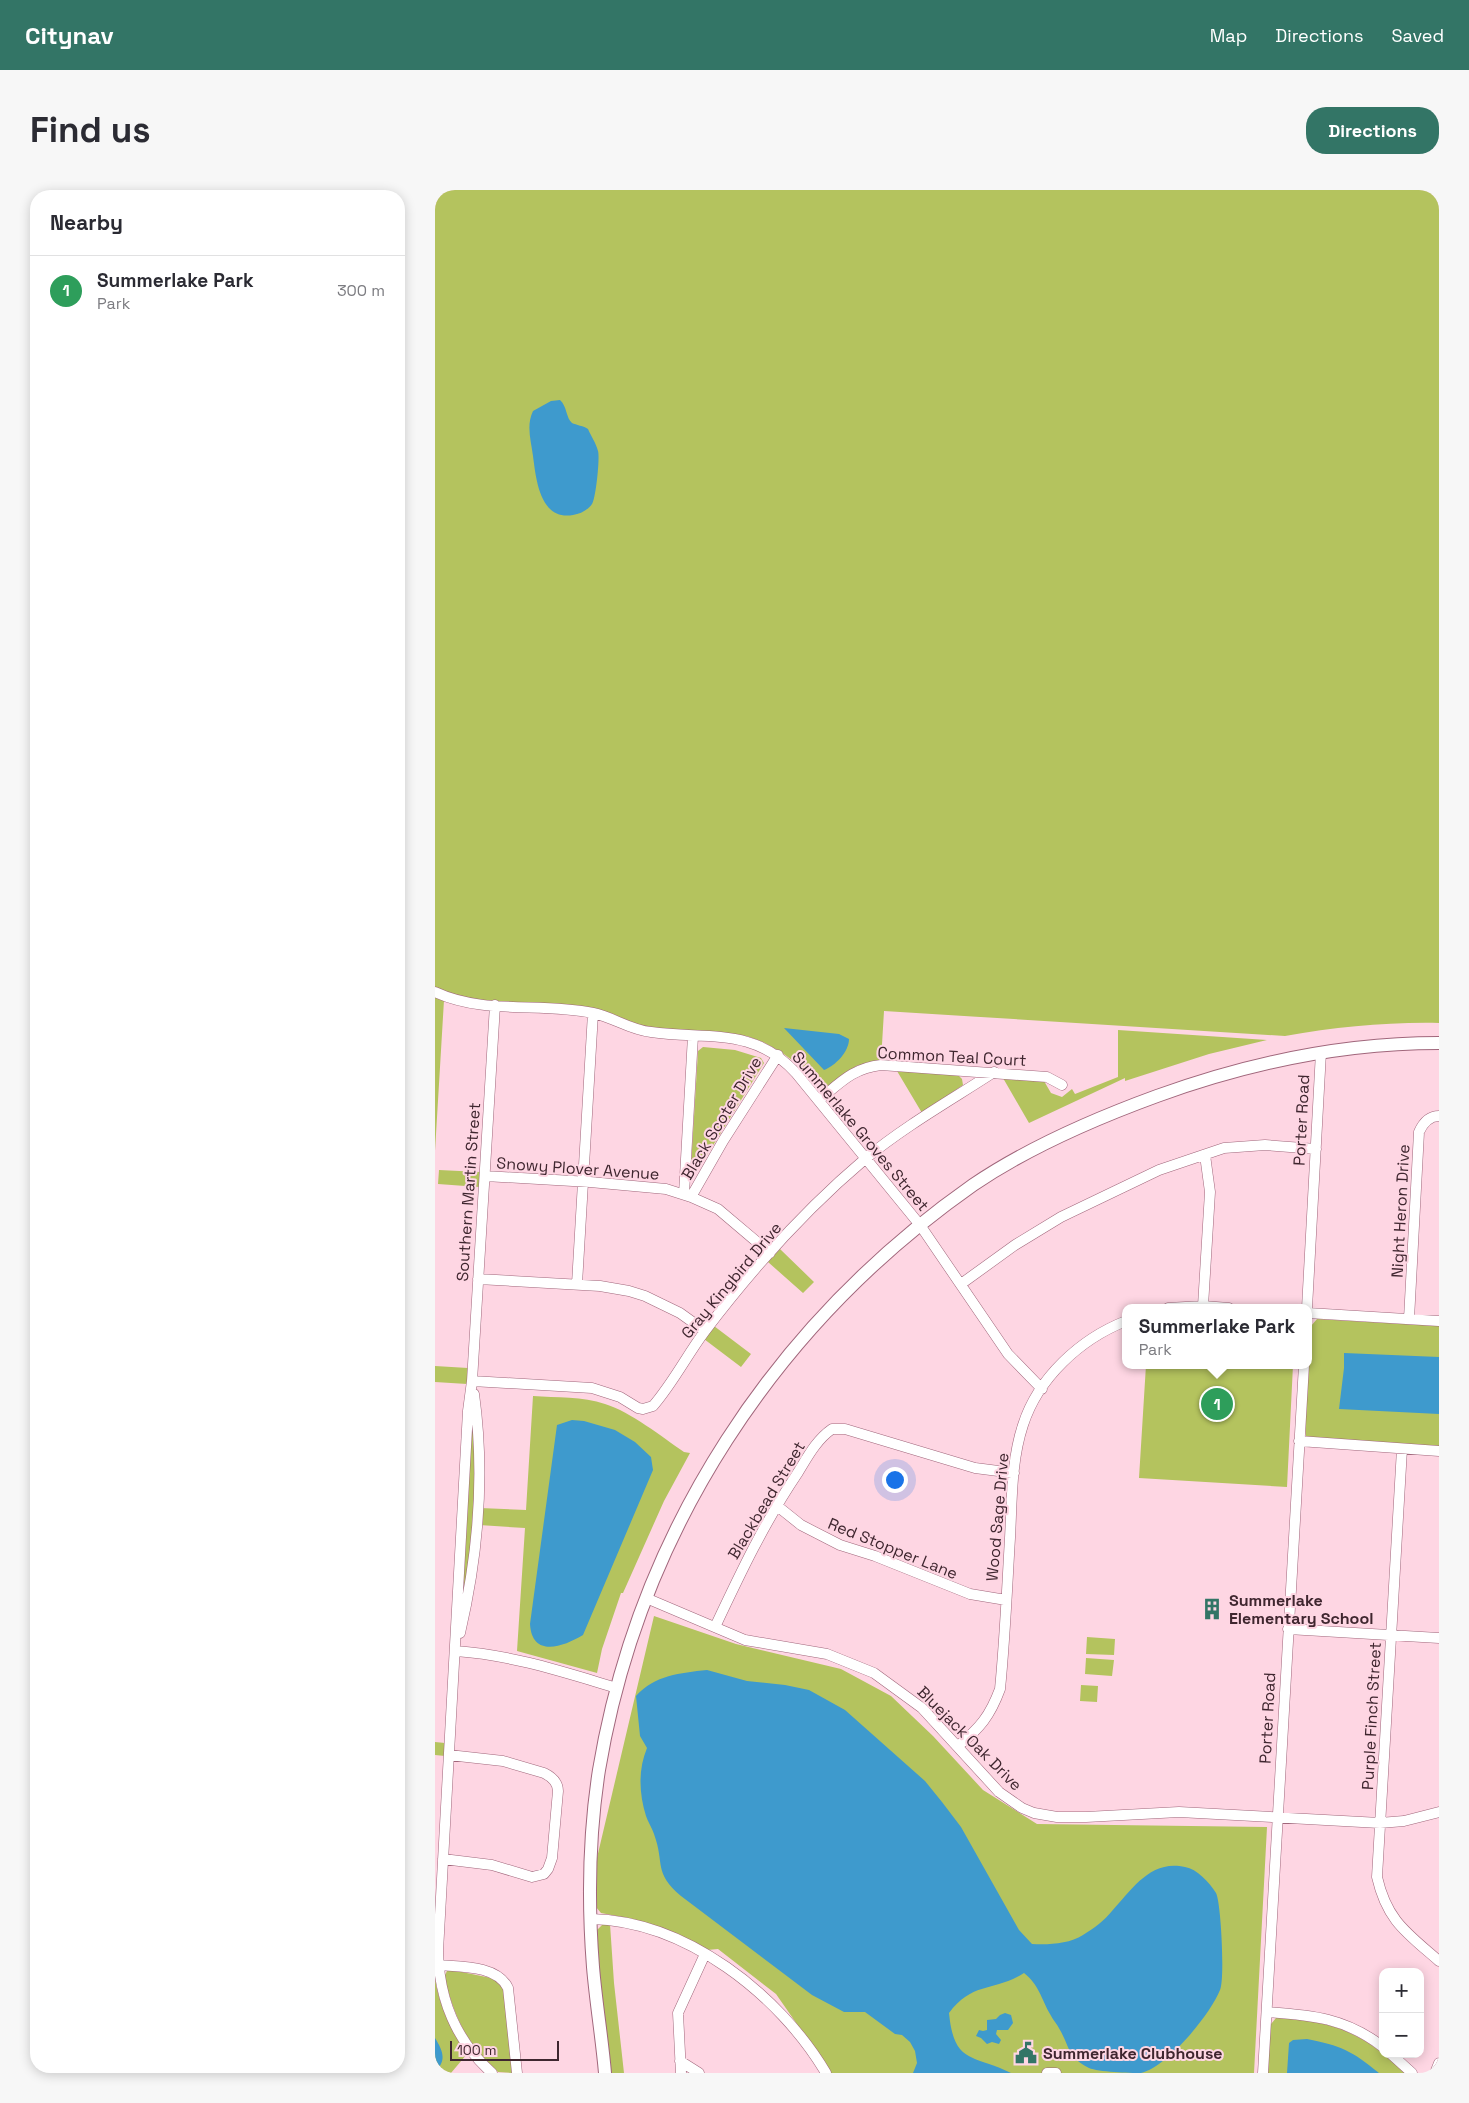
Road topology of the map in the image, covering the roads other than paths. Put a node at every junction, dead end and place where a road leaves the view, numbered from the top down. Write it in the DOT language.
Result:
graph roads {
  1 [pos="435,992"];
  2 [pos="495,1005"];
  3 [pos="593,1012"];
  4 [pos="693,1036"];
  5 [pos="1439,1043"];
  6 [pos="1321,1052"];
  7 [pos="778,1055"];
  8 [pos="994,1072"];
  9 [pos="1062,1085"];
  10 [pos="819,1100"];
  11 [pos="1439,1116"];
  12 [pos="1316,1149"];
  13 [pos="1205,1155"];
  14 [pos="866,1159"];
  15 [pos="485,1176"];
  16 [pos="583,1181"];
  17 [pos="687,1196"];
  18 [pos="920,1225"];
  19 [pos="770,1253"];
  20 [pos="478,1279"];
  21 [pos="577,1284"];
  22 [pos="961,1284"];
  23 [pos="1203,1304"];
  24 [pos="1307,1304"];
  25 [pos="1312,1313"];
  26 [pos="1409,1319"];
  27 [pos="1439,1321"];
  28 [pos="1122,1322"];
  29 [pos="705,1331"];
  30 [pos="1304,1369"];
  31 [pos="472,1381"];
  32 [pos="1042,1388"];
  33 [pos="1299,1441"];
  34 [pos="1402,1449"];
  35 [pos="1439,1451"];
  36 [pos="1014,1473"];
  37 [pos="776,1505"];
  38 [pos="646,1598"];
  39 [pos="1006,1600"];
  40 [pos="715,1627"];
  41 [pos="1288,1629"];
  42 [pos="1391,1636"];
  43 [pos="1439,1638"];
  44 [pos="456,1651"];
  45 [pos="617,1688"];
  46 [pos="958,1746"];
  47 [pos="449,1754"];
  48 [pos="1439,1812"];
  49 [pos="1278,1816"];
  50 [pos="1379,1823"];
  51 [pos="443,1859"];
  52 [pos="591,1919"];
  53 [pos="437,1933"];
  54 [pos="705,1954"];
  55 [pos="1439,1961"];
  56 [pos="438,1965"];
  57 [pos="1267,2012"];
  58 [pos="1379,2044"];
  59 [pos="1395,2058"];
  60 [pos="680,2061"];
  61 [pos="1439,2063"];
  62 [pos="492,2073"];
  63 [pos="517,2073"];
  64 [pos="605,2073"];
  65 [pos="681,2073"];
  66 [pos="699,2073"];
  67 [pos="826,2073"];
  68 [pos="1047,2073"];
  69 [pos="1056,2073"];
  70 [pos="1263,2073"];
  71 [pos="1412,2073"];
  72 [pos="1435,2073"];
  1 -- 2 [label="street, Summerlake Groves Street"];
  2 -- 3 [label="street, Summerlake Groves Street"];
  2 -- 15 [label="street, Southern Martin Street"];
  3 -- 4 [label="street, Summerlake Groves Street"];
  3 -- 16 [label="street"];
  4 -- 7 [label="street, Summerlake Groves Street"];
  4 -- 17 [label="street"];
  5 -- 6 [label="main road"];
  6 -- 12 [label="street, Porter Road"];
  6 -- 18 [label="main road"];
  7 -- 10 [label="street, Summerlake Groves Street"];
  7 -- 17 [label="street, Black Scoter Drive"];
  8 -- 9 [label="street, Common Teal Court"];
  8 -- 10 [label="street, Common Teal Court"];
  8 -- 14 [label="street, Gray Kingbird Drive"];
  10 -- 14 [label="street, Summerlake Groves Street"];
  11 -- 26 [label="street, Night Heron Drive"];
  12 -- 13 [label="street"];
  12 -- 24 [label="street, Porter Road"];
  13 -- 22 [label="street"];
  13 -- 23 [label="street"];
  14 -- 18 [label="street, Summerlake Groves Street"];
  14 -- 19 [label="street, Gray Kingbird Drive"];
  15 -- 16 [label="street, Snowy Plover Avenue"];
  15 -- 20 [label="street, Southern Martin Street"];
  16 -- 17 [label="street, Snowy Plover Avenue"];
  16 -- 21 [label="street"];
  17 -- 19 [label="street, Snowy Plover Avenue"];
  18 -- 22 [label="street, Summerlake Groves Street"];
  18 -- 38 [label="main road"];
  19 -- 29 [label="street, Gray Kingbird Drive"];
  20 -- 21 [label="street"];
  20 -- 31 [label="street, Southern Martin Street"];
  21 -- 29 [label="street"];
  22 -- 32 [label="street, Summerlake Groves Street"];
  25 -- 26 [label="street"];
  26 -- 27 [label="street"];
  28 -- 32 [label="street, Wood Sage Drive"];
  29 -- 31 [label="street, Gray Kingbird Drive"];
  30 -- 33 [label="street, Porter Road"];
  31 -- 44 [label="street, Southern Martin Street"];
  31 -- 44 [label="street, Southern Martin Street"];
  32 -- 36 [label="street, Wood Sage Drive"];
  33 -- 34 [label="street"];
  33 -- 41 [label="street, Porter Road"];
  34 -- 35 [label="street"];
  34 -- 42 [label="street, Purple Finch Street"];
  36 -- 37 [label="street, Blackbead Street"];
  36 -- 39 [label="street, Wood Sage Drive"];
  37 -- 39 [label="street, Red Stopper Lane"];
  37 -- 40 [label="street, Blackbead Street"];
  38 -- 40 [label="street, Bluejack Oak Drive"];
  38 -- 45 [label="main road"];
  39 -- 46 [label="street, Wood Sage Drive"];
  40 -- 46 [label="street, Bluejack Oak Drive"];
  41 -- 42 [label="street"];
  41 -- 49 [label="street, Porter Road"];
  42 -- 43 [label="street"];
  42 -- 50 [label="street, Purple Finch Street"];
  44 -- 45 [label="street"];
  44 -- 47 [label="street, Southern Martin Street"];
  45 -- 52 [label="main road"];
  46 -- 49 [label="street, Bluejack Oak Drive"];
  47 -- 51 [label="street, Southern Martin Street"];
  47 -- 51 [label="street"];
  48 -- 50 [label="street, Bluejack Oak Drive"];
  49 -- 50 [label="street, Bluejack Oak Drive"];
  49 -- 57 [label="street, Porter Road"];
  50 -- 55 [label="street, Purple Finch Street"];
  51 -- 53 [label="street, Southern Martin Street"];
  52 -- 54 [label="street"];
  52 -- 64 [label="main road"];
  53 -- 56 [label="street, Southern Martin Street"];
  54 -- 60 [label="street"];
  54 -- 67 [label="street"];
  56 -- 62 [label="street, Southern Martin Street"];
  56 -- 63 [label="street"];
  57 -- 58 [label="street"];
  57 -- 70 [label="street, Porter Road"];
  59 -- 71 [label="street"];
  60 -- 65 [label="street"];
  60 -- 66 [label="street"];
  61 -- 72 [label="street"];
  68 -- 69 [label="street"];
}
